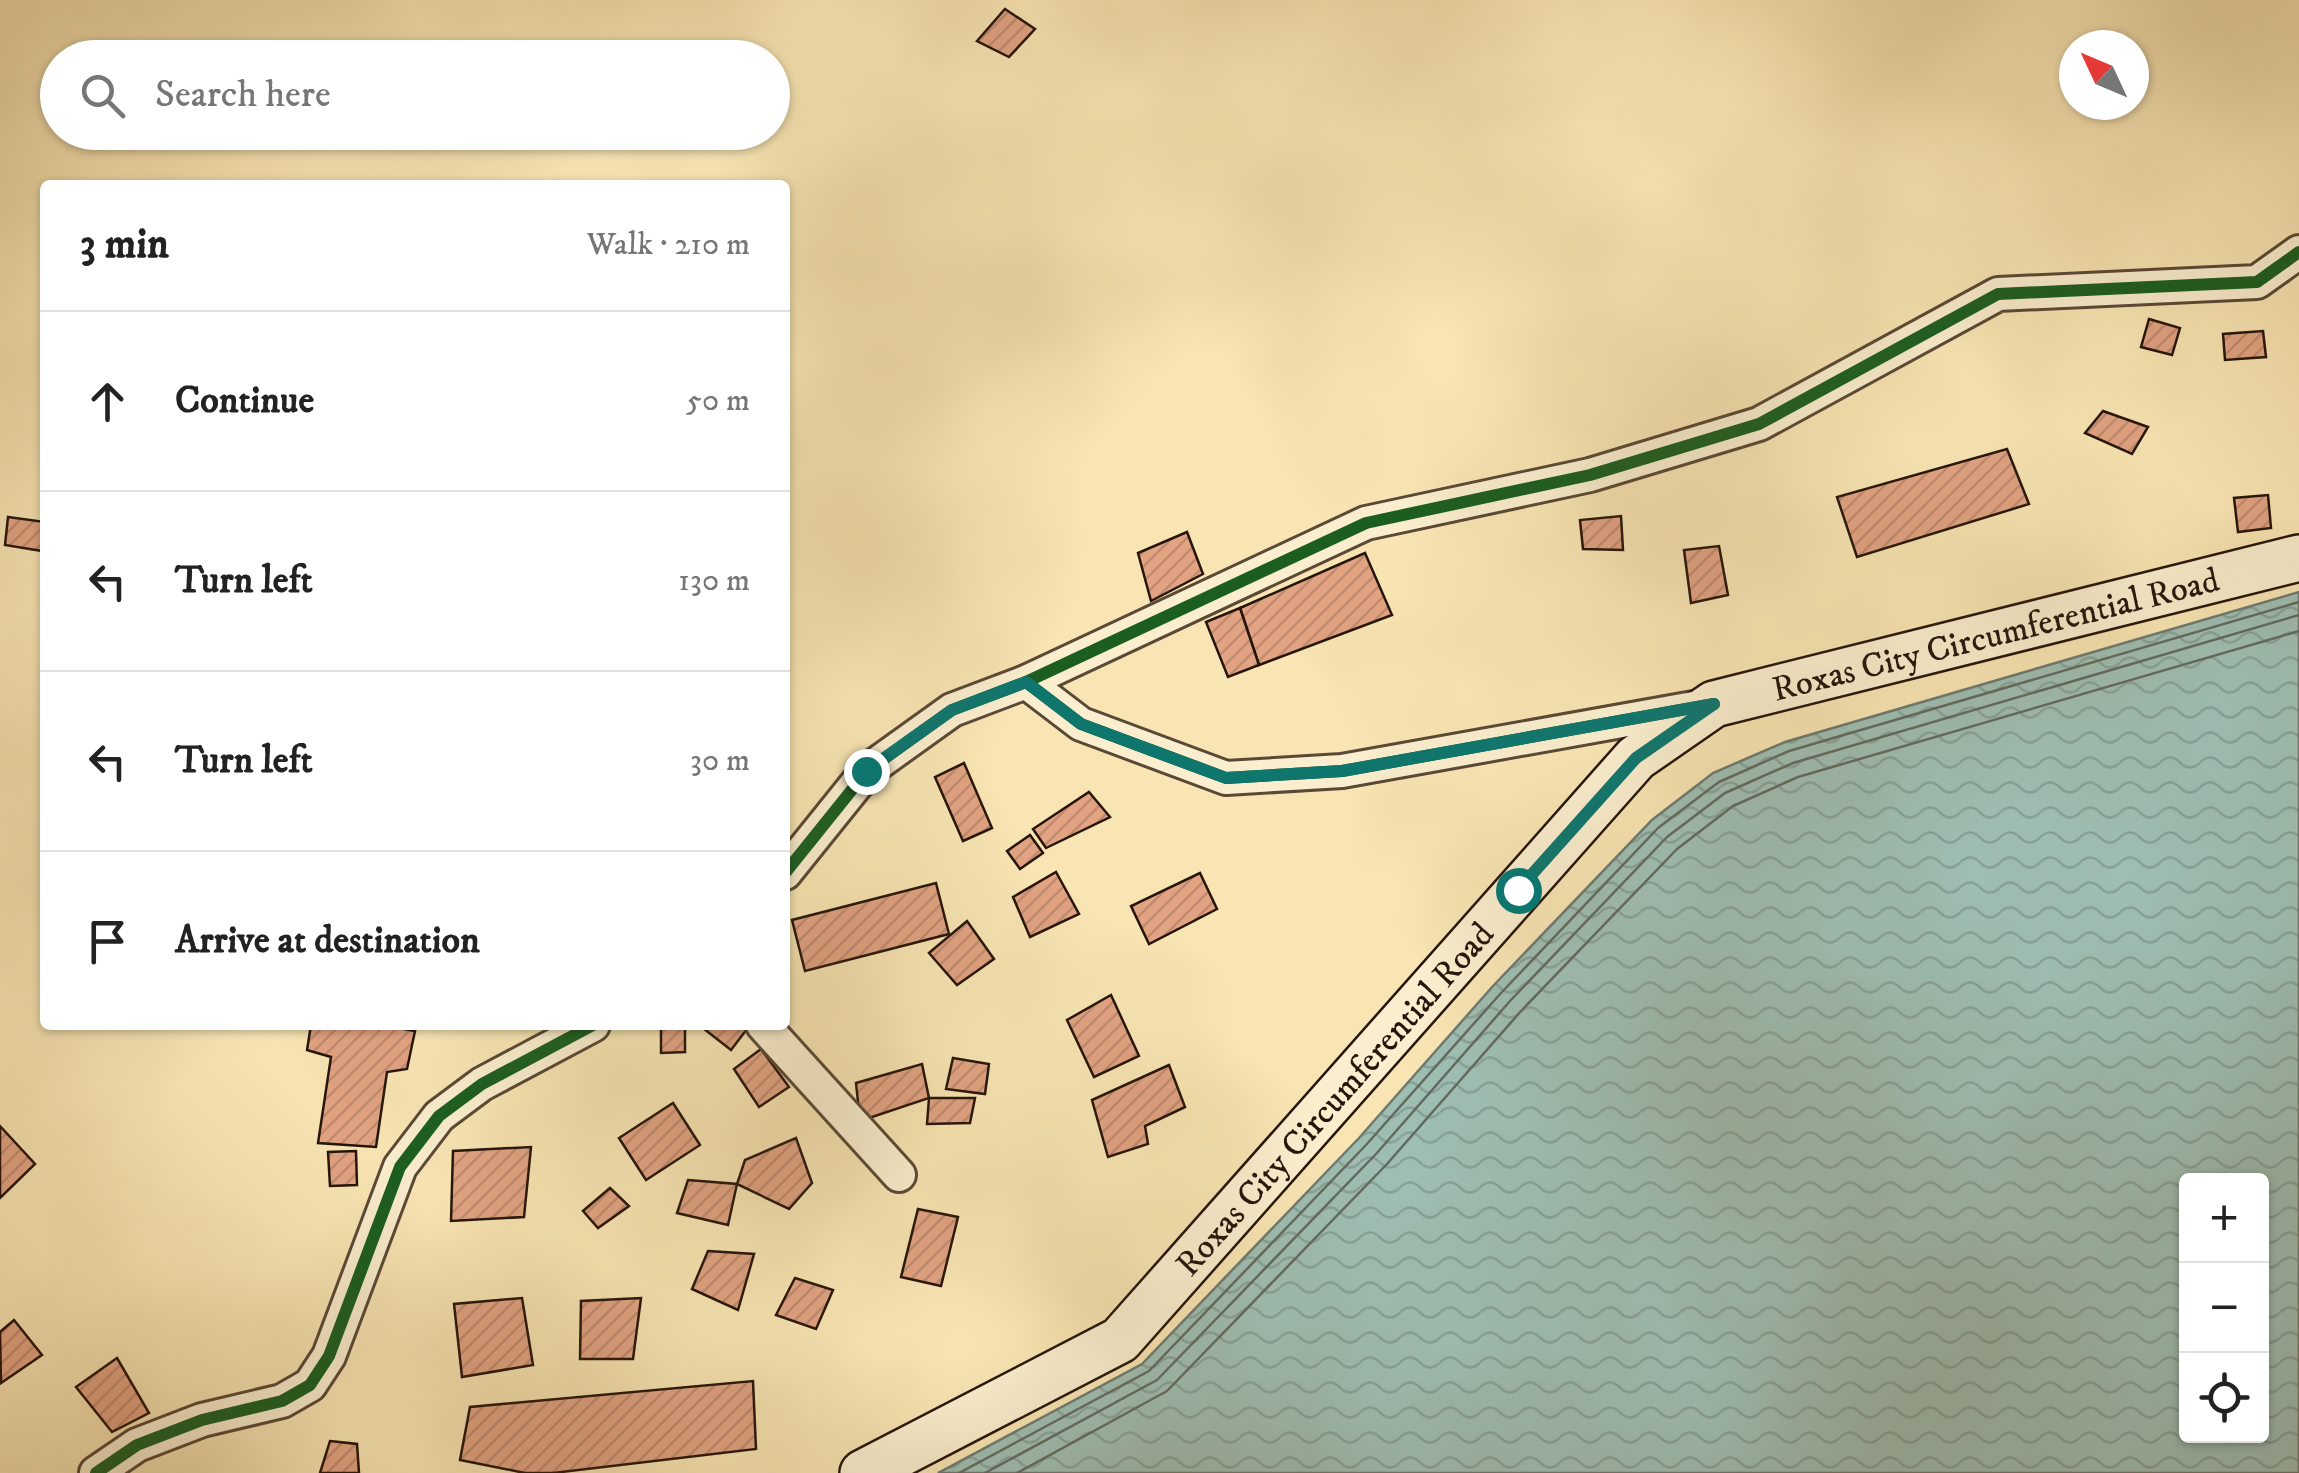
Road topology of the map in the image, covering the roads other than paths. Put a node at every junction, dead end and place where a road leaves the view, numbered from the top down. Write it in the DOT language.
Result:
graph roads {
  1 [pos="2299,252"];
  2 [pos="2299,558"];
  3 [pos="1026,682"];
  4 [pos="1714,704"];
  5 [pos="790,867"];
  6 [pos="584,1030"];
  7 [pos="768,1030"];
  8 [pos="899,1175"];
  9 [pos="96,1473"];
  10 [pos="862,1473"];
  1 -- 3 [label="street"];
  2 -- 4 [label="main road, Roxas City Circumferential Road"];
  3 -- 4 [label="street"];
  3 -- 5 [label="street"];
  4 -- 10 [label="main road, Roxas City Circumferential Road"];
  6 -- 9 [label="street"];
  7 -- 8 [label="street"];
}
